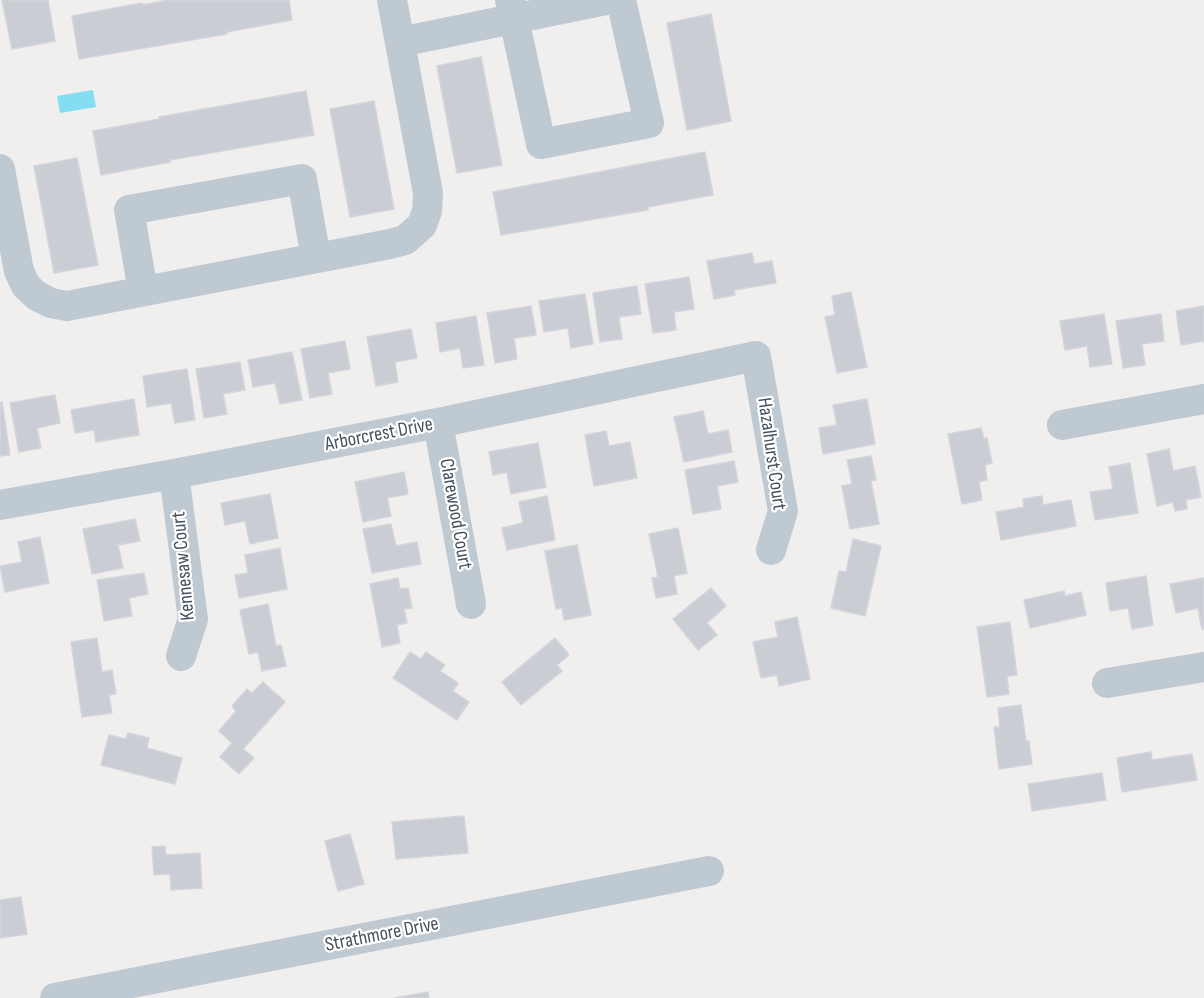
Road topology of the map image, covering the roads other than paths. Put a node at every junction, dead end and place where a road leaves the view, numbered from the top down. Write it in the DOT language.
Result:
graph roads {
  1 [pos="392,0"];
  2 [pos="606,0"];
  3 [pos="621,0"];
  4 [pos="511,10"];
  5 [pos="400,42"];
  6 [pos="0,169"];
  7 [pos="316,258"];
  8 [pos="143,291"];
  9 [pos="756,356"];
  10 [pos="1204,399"];
  11 [pos="438,423"];
  12 [pos="1062,425"];
  13 [pos="174,474"];
  14 [pos="0,505"];
  15 [pos="771,550"];
  16 [pos="471,604"];
  17 [pos="181,656"];
  18 [pos="1204,666"];
  19 [pos="1107,683"];
  20 [pos="709,872"];
  21 [pos="55,998"];
  1 -- 5 [label="street"];
  2 -- 4 [label="street"];
  3 -- 4 [label="street"];
  4 -- 5 [label="street"];
  5 -- 7 [label="street"];
  6 -- 8 [label="street"];
  7 -- 8 [label="street"];
  7 -- 8 [label="street"];
  9 -- 11 [label="street, Arborcrest Drive"];
  9 -- 15 [label="street, Hazalhurst Court"];
  10 -- 12 [label="street"];
  11 -- 13 [label="street, Arborcrest Drive"];
  11 -- 16 [label="street, Clarewood Court"];
  13 -- 14 [label="street, Arborcrest Drive"];
  13 -- 17 [label="street, Kennesaw Court"];
  18 -- 19 [label="street"];
  20 -- 21 [label="street, Strathmore Drive"];
}
